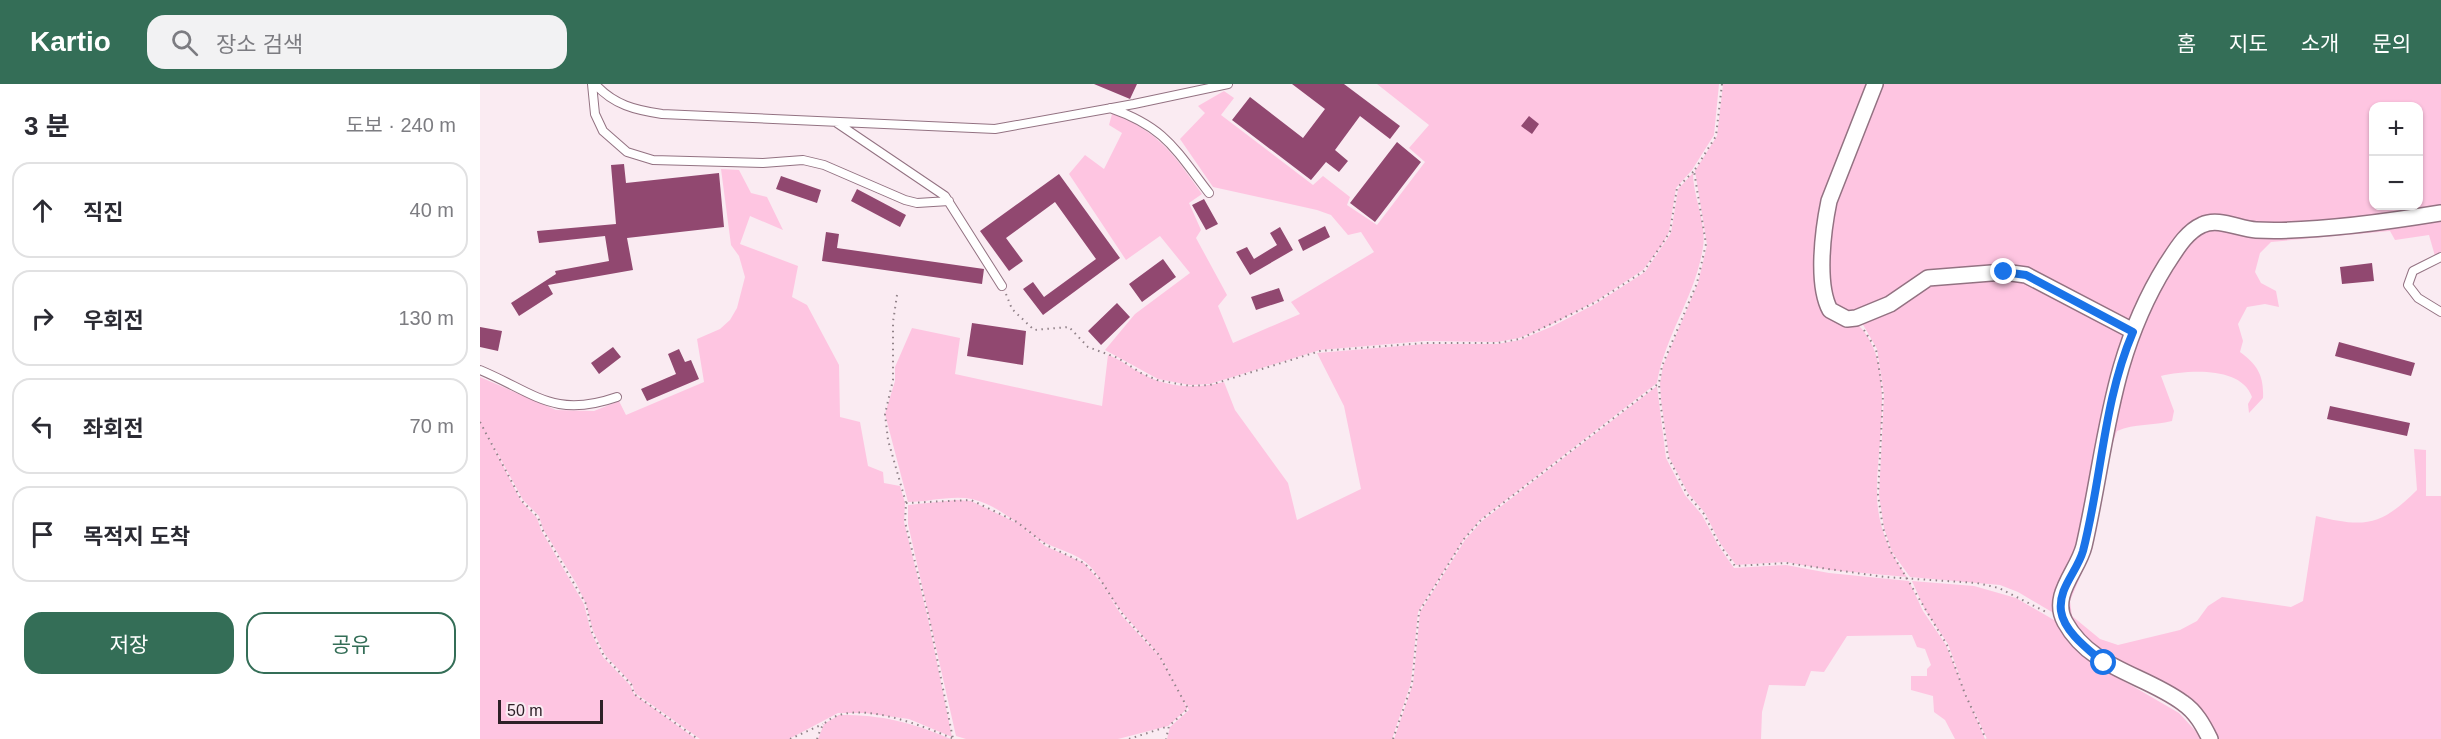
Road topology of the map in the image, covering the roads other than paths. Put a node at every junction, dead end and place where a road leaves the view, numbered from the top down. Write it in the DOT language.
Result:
graph roads {
  1 [pos="594,84"];
  2 [pos="1228,84"];
  3 [pos="1875,84"];
  4 [pos="1109,107"];
  5 [pos="836,122"];
  6 [pos="1209,193"];
  7 [pos="949,201"];
  8 [pos="2441,213"];
  9 [pos="2441,257"];
  10 [pos="1002,286"];
  11 [pos="2441,312"];
  12 [pos="2133,332"];
  13 [pos="480,370"];
  14 [pos="617,397"];
  15 [pos="2210,739"];
  1 -- 5 [label="lane"];
  1 -- 7 [label="lane"];
  2 -- 4 [label="lane"];
  3 -- 12 [label="street"];
  4 -- 5 [label="lane"];
  4 -- 6 [label="lane"];
  5 -- 7 [label="lane"];
  7 -- 10 [label="lane"];
  8 -- 12 [label="street"];
  9 -- 11 [label="lane"];
  12 -- 15 [label="street"];
  13 -- 14 [label="lane"];
}
